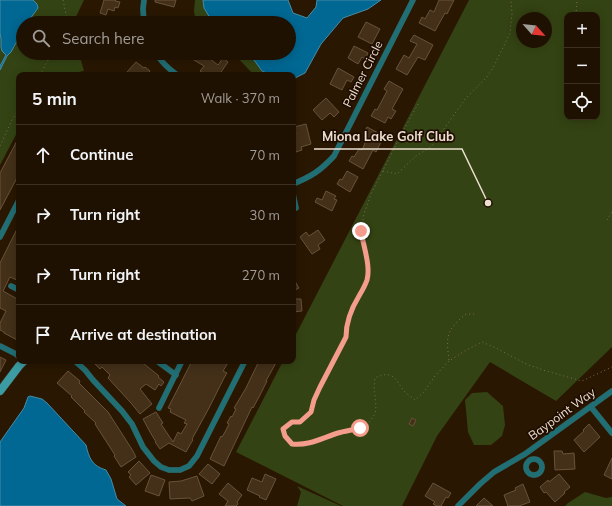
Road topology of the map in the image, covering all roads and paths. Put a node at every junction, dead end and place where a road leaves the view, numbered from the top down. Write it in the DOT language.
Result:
graph roads {
  1 [pos="63,0"];
  2 [pos="144,0"];
  3 [pos="413,0"];
  4 [pos="511,0"];
  5 [pos="577,0"];
  6 [pos="576,12"];
  7 [pos="66,16"];
  8 [pos="144,16"];
  9 [pos="48,60"];
  10 [pos="161,60"];
  11 [pos="42,72"];
  12 [pos="174,72"];
  13 [pos="418,104"];
  14 [pos="16,114"];
  15 [pos="0,146"];
  16 [pos="383,171"];
  17 [pos="296,183"];
  18 [pos="16,206"];
  19 [pos="612,212"];
  20 [pos="607,220"];
  21 [pos="0,238"];
  22 [pos="10,286"];
  23 [pos="16,289"];
  24 [pos="475,314"];
  25 [pos="0,346"];
  26 [pos="16,354"];
  27 [pos="449,361"];
  28 [pos="21,364"];
  29 [pos="78,364"];
  30 [pos="161,364"];
  31 [pos="181,364"];
  32 [pos="243,364"];
  33 [pos="612,367"];
  34 [pos="176,375"];
  35 [pos="0,391"];
  36 [pos="612,391"];
  37 [pos="591,406"];
  38 [pos="159,408"];
  39 [pos="612,434"];
  40 [pos="525,454"];
  41 [pos="530,460"];
  42 [pos="458,506"];
  1 -- 7 [label="path"];
  2 -- 8 [label="street"];
  3 -- 17 [label="street, Palmer Circle"];
  4 -- 16 [label="path"];
  5 -- 6 [label="path"];
  9 -- 11 [label="path"];
  10 -- 12 [label="street"];
  13 -- 16 [label="path"];
  14 -- 15 [label="path"];
  16 -- 27 [label="path"];
  18 -- 21 [label="street"];
  19 -- 20 [label="path"];
  22 -- 23 [label="street"];
  24 -- 27 [label="path"];
  25 -- 26 [label="street"];
  27 -- 33 [label="path"];
  28 -- 35 [label="street"];
  29 -- 32 [label="street"];
  30 -- 34 [label="street"];
  31 -- 34 [label="street"];
  34 -- 38 [label="street"];
  36 -- 37 [label="street, Baypoint Way"];
  37 -- 39 [label="street"];
  37 -- 40 [label="street, Baypoint Way"];
  40 -- 41 [label="street, Baypoint Way"];
  40 -- 42 [label="street, Baypoint Way"];
}
